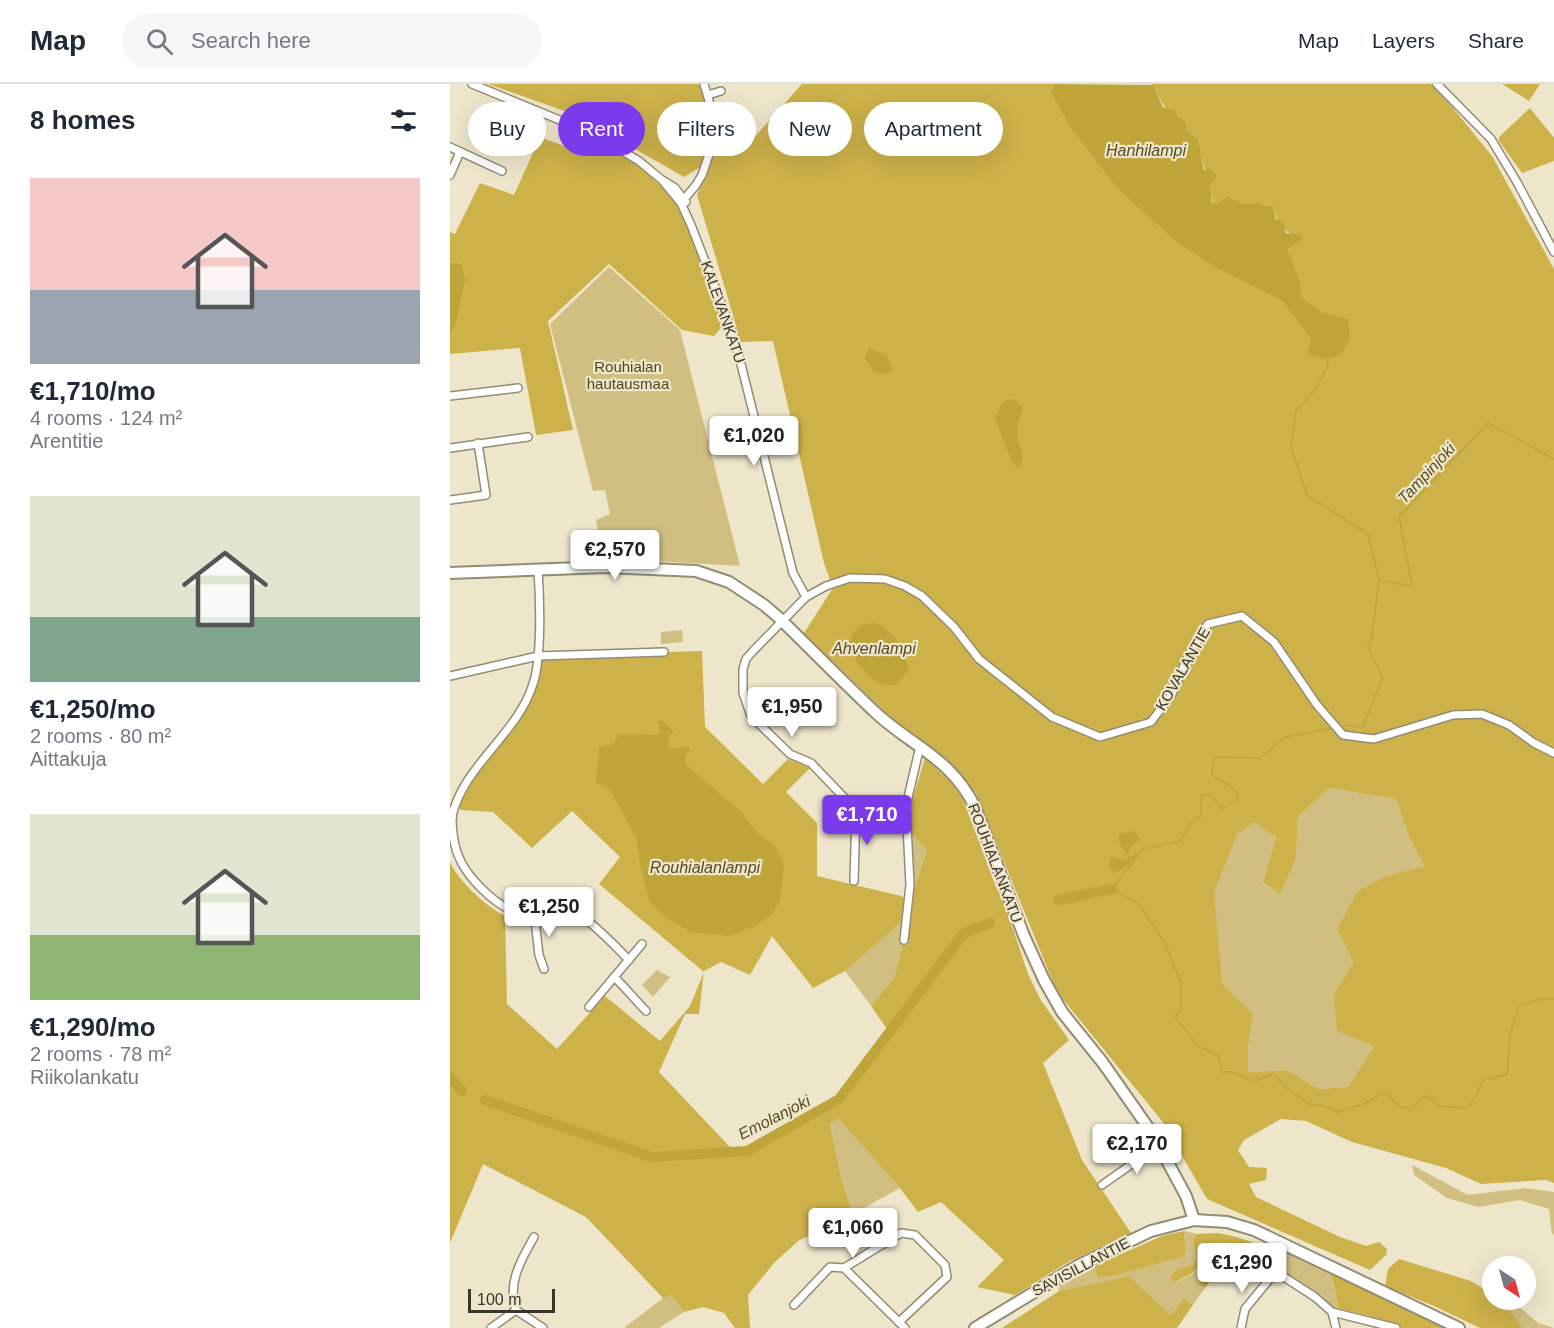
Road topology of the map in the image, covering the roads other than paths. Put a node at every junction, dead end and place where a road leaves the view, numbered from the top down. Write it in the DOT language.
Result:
graph roads {
  1 [pos="472,84"];
  2 [pos="704,84"];
  3 [pos="1437,84"];
  4 [pos="721,91"];
  5 [pos="708,95"];
  6 [pos="710,102"];
  7 [pos="450,147"];
  8 [pos="460,152"];
  9 [pos="708,156"];
  10 [pos="501,171"];
  11 [pos="450,175"];
  12 [pos="683,201"];
  13 [pos="1554,252"];
  14 [pos="518,388"];
  15 [pos="450,396"];
  16 [pos="528,437"];
  17 [pos="478,444"];
  18 [pos="450,448"];
  19 [pos="450,500"];
  20 [pos="538,570"];
  21 [pos="450,573"];
  22 [pos="806,597"];
  23 [pos="782,621"];
  24 [pos="664,652"];
  25 [pos="538,656"];
  26 [pos="450,676"];
  27 [pos="920,746"];
  28 [pos="1554,753"];
  29 [pos="906,806"];
  30 [pos="856,810"];
  31 [pos="854,881"];
  32 [pos="534,912"];
  33 [pos="904,940"];
  34 [pos="642,944"];
  35 [pos="629,960"];
  36 [pos="544,969"];
  37 [pos="614,978"];
  38 [pos="589,1007"];
  39 [pos="646,1011"];
  40 [pos="1159,1145"];
  41 [pos="1102,1185"];
  42 [pos="1194,1220"];
  43 [pos="534,1237"];
  44 [pos="1283,1243"];
  45 [pos="844,1268"];
  46 [pos="1277,1270"];
  47 [pos="795,1305"];
  48 [pos="516,1310"];
  49 [pos="1332,1312"];
  50 [pos="902,1325"];
  51 [pos="491,1328"];
  52 [pos="543,1328"];
  53 [pos="975,1328"];
  54 [pos="1241,1328"];
  55 [pos="1336,1328"];
  56 [pos="1396,1328"];
  57 [pos="1459,1328"];
  1 -- 12 [label="street"];
  2 -- 5 [label="street"];
  3 -- 13 [label="street"];
  4 -- 5 [label="street"];
  5 -- 6 [label="street"];
  7 -- 8 [label="street"];
  8 -- 10 [label="street"];
  8 -- 11 [label="street"];
  9 -- 12 [label="street"];
  12 -- 22 [label="street, KALEVANKATU"];
  14 -- 15 [label="street"];
  16 -- 17 [label="street"];
  17 -- 18 [label="street"];
  17 -- 19 [label="street"];
  20 -- 21 [label="street, ROUHIALANKATU"];
  20 -- 23 [label="street, ROUHIALANKATU"];
  20 -- 25 [label="street"];
  22 -- 23 [label="street, KOVALANTIE"];
  22 -- 28 [label="street, KOVALANTIE"];
  23 -- 27 [label="street, ROUHIALANKATU"];
  23 -- 30 [label="street, KOVALANTIE"];
  24 -- 25 [label="street"];
  25 -- 26 [label="street"];
  25 -- 32 [label="street"];
  27 -- 29 [label="street"];
  27 -- 40 [label="street, ROUHIALANKATU"];
  29 -- 30 [label="street"];
  29 -- 33 [label="street"];
  30 -- 31 [label="street"];
  32 -- 35 [label="street"];
  32 -- 36 [label="street"];
  34 -- 35 [label="street"];
  35 -- 37 [label="street"];
  37 -- 38 [label="street"];
  37 -- 39 [label="street"];
  40 -- 41 [label="street"];
  40 -- 42 [label="street, ROUHIALANKATU"];
  42 -- 44 [label="street"];
  42 -- 53 [label="street, SAVISILLANTIE"];
  43 -- 48 [label="street"];
  44 -- 46 [label="street"];
  44 -- 57 [label="street"];
  45 -- 47 [label="street"];
  45 -- 50 [label="street"];
  45 -- 50 [label="street"];
  46 -- 49 [label="street"];
  46 -- 54 [label="street"];
  48 -- 51 [label="street"];
  48 -- 52 [label="street"];
  49 -- 55 [label="street"];
  49 -- 56 [label="street"];
}
